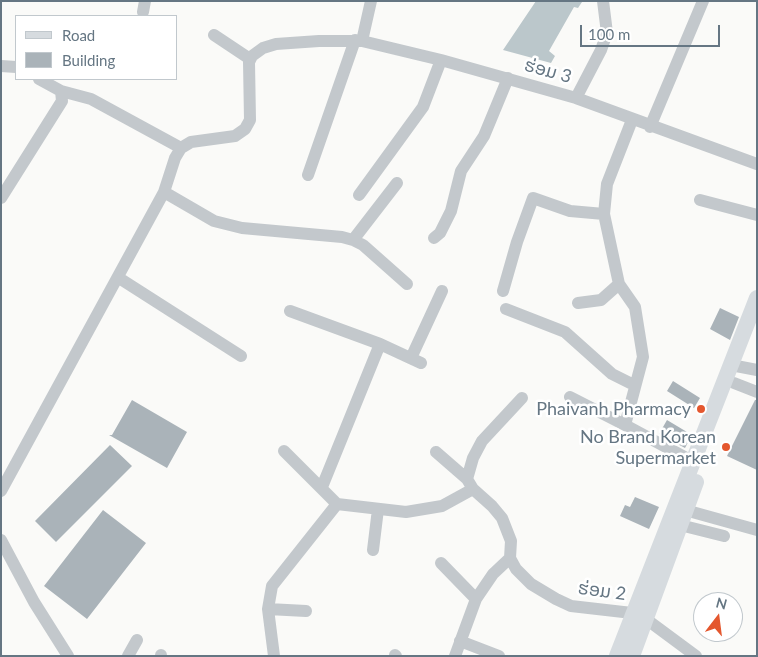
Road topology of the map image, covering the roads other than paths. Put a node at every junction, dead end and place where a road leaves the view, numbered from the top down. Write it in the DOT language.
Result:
graph roads {
  1 [pos="372,1"];
  2 [pos="603,1"];
  3 [pos="703,1"];
  4 [pos="214,35"];
  5 [pos="359,40"];
  6 [pos="250,59"];
  7 [pos="441,60"];
  8 [pos="1,66"];
  9 [pos="15,67"];
  10 [pos="508,78"];
  11 [pos="40,80"];
  12 [pos="61,92"];
  13 [pos="576,98"];
  14 [pos="632,120"];
  15 [pos="650,127"];
  16 [pos="181,148"];
  17 [pos="757,164"];
  18 [pos="308,175"];
  19 [pos="397,183"];
  20 [pos="164,192"];
  21 [pos="360,195"];
  22 [pos="1,198"];
  23 [pos="700,200"];
  24 [pos="604,214"];
  25 [pos="757,215"];
  26 [pos="434,238"];
  27 [pos="353,240"];
  28 [pos="119,278"];
  29 [pos="407,284"];
  30 [pos="620,284"];
  31 [pos="442,291"];
  32 [pos="503,291"];
  33 [pos="578,303"];
  34 [pos="756,305"];
  35 [pos="506,309"];
  36 [pos="290,311"];
  37 [pos="757,325"];
  38 [pos="380,344"];
  39 [pos="241,356"];
  40 [pos="735,366"];
  41 [pos="757,370"];
  42 [pos="734,383"];
  43 [pos="634,385"];
  44 [pos="757,392"];
  45 [pos="570,397"];
  46 [pos="522,398"];
  47 [pos="625,425"];
  48 [pos="284,451"];
  49 [pos="436,452"];
  50 [pos="692,461"];
  51 [pos="470,484"];
  52 [pos="322,487"];
  53 [pos="1,491"];
  54 [pos="337,504"];
  55 [pos="378,509"];
  56 [pos="683,518"];
  57 [pos="757,530"];
  58 [pos="724,536"];
  59 [pos="1,540"];
  60 [pos="373,550"];
  61 [pos="510,558"];
  62 [pos="441,563"];
  63 [pos="476,599"];
  64 [pos="268,609"];
  65 [pos="306,611"];
  66 [pos="639,616"];
  67 [pos="137,640"];
  68 [pos="460,642"];
  69 [pos="68,656"];
  70 [pos="128,656"];
  71 [pos="274,656"];
  72 [pos="455,656"];
  73 [pos="499,656"];
  74 [pos="617,656"];
  75 [pos="632,656"];
  76 [pos="696,656"];
  1 -- 5 [label="street"];
  2 -- 13 [label="street"];
  3 -- 15 [label="street"];
  4 -- 6 [label="street"];
  5 -- 6 [label="street, ຮ່ອມ 3"];
  5 -- 7 [label="street, ຮ່ອມ 3"];
  5 -- 18 [label="street"];
  6 -- 16 [label="street"];
  7 -- 10 [label="street, ຮ່ອມ 3"];
  7 -- 21 [label="street"];
  8 -- 9 [label="street"];
  10 -- 13 [label="street, ຮ່ອມ 3"];
  10 -- 26 [label="street"];
  11 -- 12 [label="street"];
  12 -- 16 [label="street"];
  12 -- 22 [label="street"];
  13 -- 14 [label="street, ຮ່ອມ 3"];
  14 -- 15 [label="street, ຮ່ອມ 3"];
  14 -- 24 [label="street"];
  15 -- 17 [label="street, ຮ່ອມ 3"];
  16 -- 20 [label="street"];
  19 -- 27 [label="street"];
  20 -- 27 [label="street"];
  20 -- 28 [label="street"];
  23 -- 25 [label="street"];
  24 -- 30 [label="street"];
  24 -- 32 [label="street"];
  27 -- 29 [label="street"];
  28 -- 39 [label="street"];
  28 -- 53 [label="street"];
  30 -- 33 [label="street"];
  30 -- 43 [label="street"];
  31 -- 38 [label="street"];
  34 -- 40 [label="main road"];
  35 -- 43 [label="street"];
  36 -- 38 [label="street"];
  37 -- 40 [label="main road"];
  38 -- 52 [label="street"];
  40 -- 41 [label="street"];
  40 -- 42 [label="main road"];
  40 -- 50 [label="main road"];
  42 -- 44 [label="street"];
  42 -- 56 [label="main road"];
  43 -- 47 [label="street"];
  45 -- 47 [label="street"];
  46 -- 51 [label="street"];
  47 -- 50 [label="street"];
  48 -- 52 [label="street"];
  49 -- 51 [label="street"];
  50 -- 66 [label="main road"];
  51 -- 55 [label="street"];
  51 -- 61 [label="street"];
  52 -- 54 [label="street"];
  54 -- 55 [label="street"];
  54 -- 64 [label="street"];
  55 -- 60 [label="street"];
  56 -- 57 [label="street"];
  56 -- 58 [label="street"];
  56 -- 66 [label="main road"];
  59 -- 69 [label="street"];
  61 -- 63 [label="street"];
  61 -- 66 [label="street, ຮ່ອມ 2"];
  62 -- 63 [label="street"];
  63 -- 68 [label="street"];
  64 -- 65 [label="street"];
  64 -- 71 [label="street"];
  66 -- 74 [label="main road"];
  66 -- 75 [label="main road"];
  66 -- 76 [label="street"];
  67 -- 70 [label="street"];
  68 -- 72 [label="street"];
  68 -- 73 [label="street"];
}
